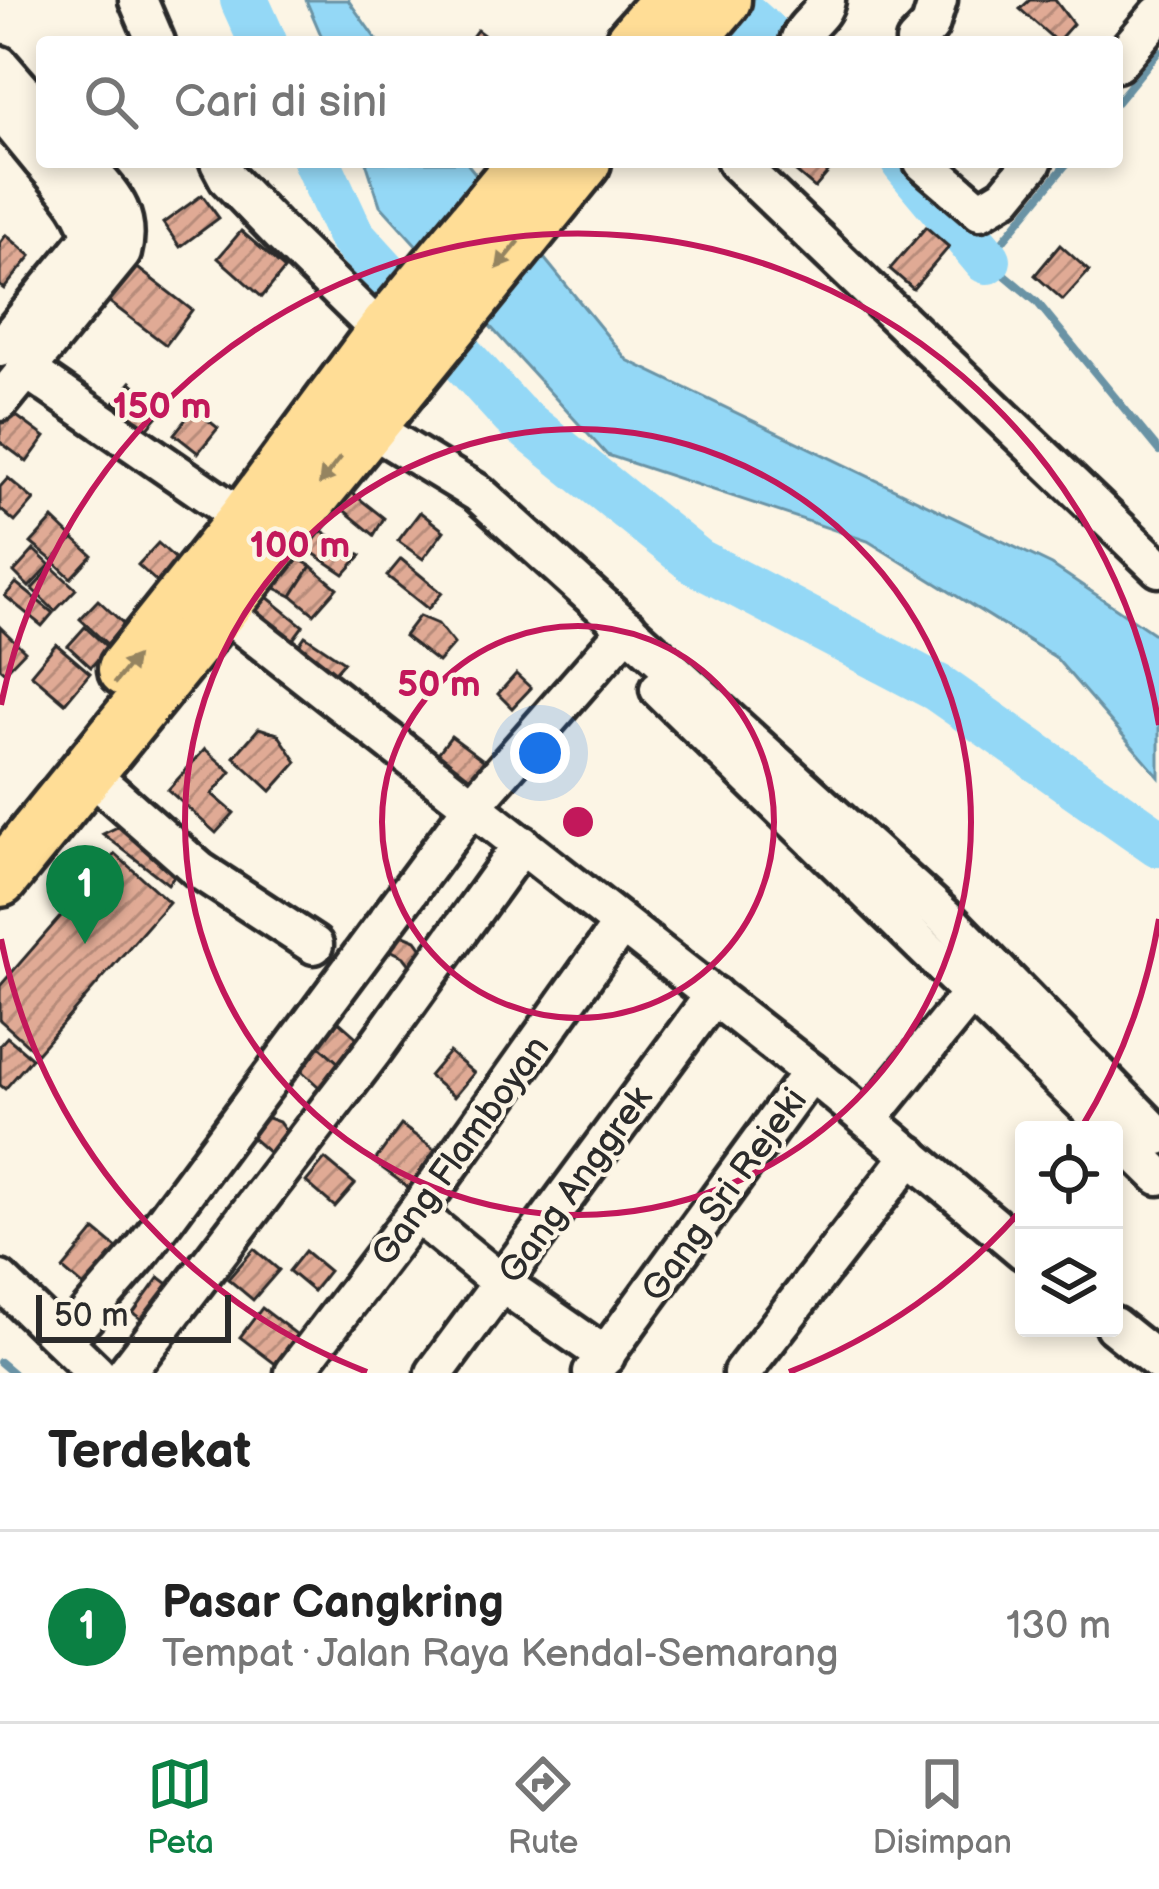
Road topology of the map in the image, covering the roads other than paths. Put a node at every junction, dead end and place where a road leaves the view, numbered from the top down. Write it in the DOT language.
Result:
graph roads {
  1 [pos="138,0"];
  2 [pos="826,0"];
  3 [pos="938,0"];
  4 [pos="699,13"];
  5 [pos="1159,14"];
  6 [pos="153,36"];
  7 [pos="646,36"];
  8 [pos="800,36"];
  9 [pos="921,36"];
  10 [pos="1123,56"];
  11 [pos="0,65"];
  12 [pos="27,118"];
  13 [pos="49,168"];
  14 [pos="88,168"];
  15 [pos="222,168"];
  16 [pos="522,168"];
  17 [pos="577,168"];
  18 [pos="742,168"];
  19 [pos="930,168"];
  20 [pos="1029,168"];
  21 [pos="404,333"];
  22 [pos="13,359"];
  23 [pos="0,402"];
  24 [pos="366,424"];
  25 [pos="245,520"];
  26 [pos="1159,568"];
  27 [pos="543,579"];
  28 [pos="222,610"];
  29 [pos="621,637"];
  30 [pos="89,773"];
  31 [pos="473,805"];
  32 [pos="0,827"];
  33 [pos="522,844"];
  34 [pos="0,879"];
  35 [pos="621,926"];
  36 [pos="314,945"];
  37 [pos="714,995"];
  38 [pos="959,1008"];
  39 [pos="811,1072"];
  40 [pos="868,1119"];
  41 [pos="1103,1121"];
  42 [pos="1159,1136"];
  43 [pos="1123,1141"];
  44 [pos="910,1155"];
  45 [pos="1159,1176"];
  46 [pos="416,1213"];
  47 [pos="1015,1243"];
  48 [pos="0,1280"];
  49 [pos="501,1282"];
  50 [pos="1123,1333"];
  51 [pos="64,1341"];
  52 [pos="1159,1362"];
  53 [pos="599,1365"];
  54 [pos="96,1373"];
  55 [pos="126,1373"];
  56 [pos="295,1373"];
  57 [pos="435,1373"];
  58 [pos="742,1373"];
  1 -- 6 [label="street"];
  2 -- 8 [label="street"];
  3 -- 9 [label="street"];
  4 -- 7 [label="highway"];
  5 -- 10 [label="street"];
  11 -- 12 [label="street"];
  13 -- 22 [label="street"];
  14 -- 22 [label="street"];
  15 -- 21 [label="street"];
  16 -- 21 [label="highway"];
  17 -- 21 [label="highway, one-way"];
  18 -- 26 [label="street"];
  19 -- 20 [label="street"];
  21 -- 24 [label="highway"];
  21 -- 25 [label="highway"];
  22 -- 23 [label="street"];
  22 -- 25 [label="street"];
  24 -- 28 [label="highway, one-way"];
  24 -- 29 [label="street"];
  32 -- 25 [label="highway, one-way"];
  27 -- 29 [label="street"];
  28 -- 30 [label="highway"];
  28 -- 31 [label="street"];
  29 -- 31 [label="street"];
  29 -- 41 [label="street"];
  29 -- 42 [label="street"];
  30 -- 34 [label="highway"];
  30 -- 36 [label="street"];
  31 -- 33 [label="street"];
  31 -- 51 [label="street"];
  33 -- 35 [label="street"];
  33 -- 55 [label="street"];
  35 -- 37 [label="street"];
  35 -- 46 [label="street, Gang Flamboyan"];
  37 -- 39 [label="street"];
  37 -- 49 [label="street, Gang Anggrek"];
  38 -- 40 [label="street"];
  39 -- 40 [label="street"];
  39 -- 53 [label="street, Gang Sri Rejeki"];
  40 -- 44 [label="street"];
  43 -- 45 [label="street"];
  44 -- 47 [label="street"];
  44 -- 58 [label="street"];
  46 -- 49 [label="street"];
  46 -- 56 [label="street, Gang Flamboyan"];
  48 -- 51 [label="street"];
  49 -- 53 [label="street"];
  49 -- 57 [label="street, Gang Anggrek"];
  50 -- 52 [label="street"];
  51 -- 54 [label="street"];
}
